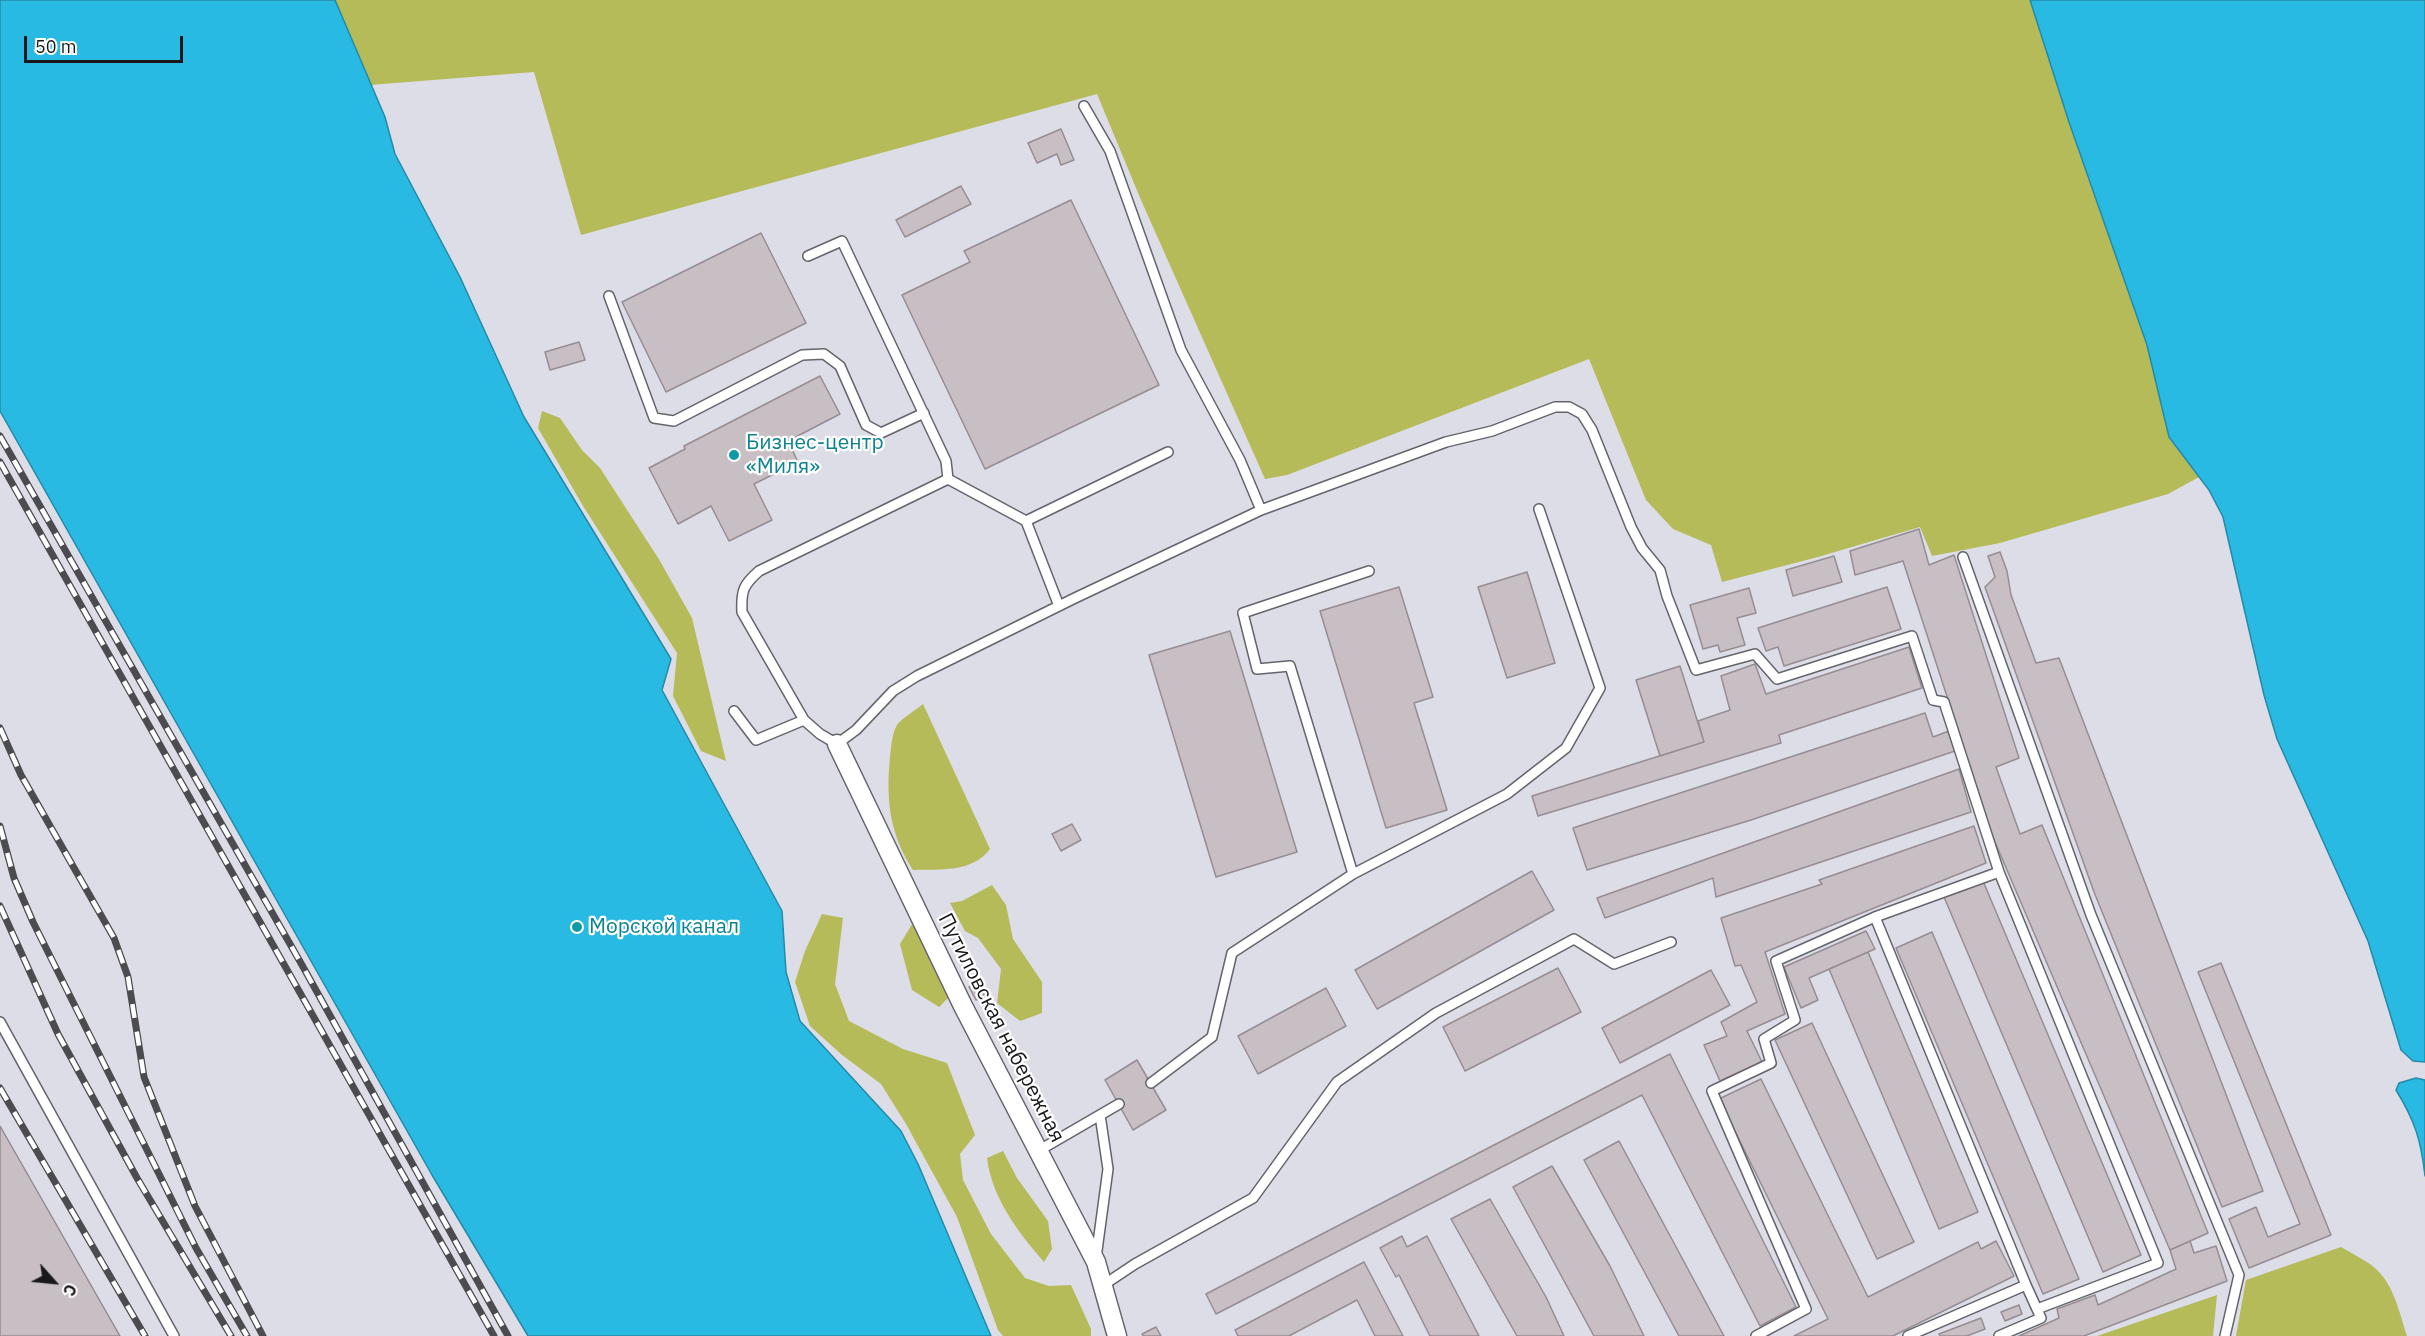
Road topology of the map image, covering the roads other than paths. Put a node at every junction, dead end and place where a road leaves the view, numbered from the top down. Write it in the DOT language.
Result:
graph roads {
  1 [pos="1084,106"];
  2 [pos="808,255"];
  3 [pos="609,296"];
  4 [pos="924,413"];
  5 [pos="1168,452"];
  6 [pos="948,479"];
  7 [pos="1539,509"];
  8 [pos="1261,510"];
  9 [pos="1026,521"];
  10 [pos="1963,557"];
  11 [pos="1369,571"];
  12 [pos="1059,606"];
  13 [pos="734,711"];
  14 [pos="804,720"];
  15 [pos="837,744"];
  16 [pos="1999,872"];
  17 [pos="1353,874"];
  18 [pos="1875,917"];
  19 [pos="1671,942"];
  20 [pos="0,1022"];
  21 [pos="1151,1083"];
  22 [pos="1119,1104"];
  23 [pos="1100,1115"];
  24 [pos="1038,1150"];
  25 [pos="1096,1262"];
  26 [pos="2026,1285"];
  27 [pos="1102,1286"];
  28 [pos="2037,1309"];
  29 [pos="174,1336"];
  30 [pos="1117,1336"];
  31 [pos="1756,1336"];
  32 [pos="1908,1336"];
  33 [pos="1999,1336"];
  34 [pos="2225,1336"];
  1 -- 8 [label="lane"];
  2 -- 4 [label="lane"];
  3 -- 4 [label="lane"];
  4 -- 6 [label="lane"];
  5 -- 9 [label="lane"];
  6 -- 9 [label="lane"];
  6 -- 14 [label="lane"];
  7 -- 17 [label="lane"];
  8 -- 12 [label="lane"];
  8 -- 16 [label="lane"];
  9 -- 12 [label="lane"];
  10 -- 34 [label="lane"];
  11 -- 17 [label="lane"];
  12 -- 15 [label="lane"];
  13 -- 14 [label="lane"];
  14 -- 15 [label="lane"];
  15 -- 24 [label="street, Путиловская набережная"];
  16 -- 18 [label="lane"];
  16 -- 28 [label="lane"];
  17 -- 21 [label="lane"];
  18 -- 26 [label="lane"];
  18 -- 31 [label="lane"];
  19 -- 27 [label="lane"];
  20 -- 29 [label="lane"];
  22 -- 23 [label="lane"];
  23 -- 24 [label="lane"];
  23 -- 25 [label="lane"];
  24 -- 25 [label="street, Путиловская набережная"];
  25 -- 27 [label="street, Путиловская набережная"];
  26 -- 28 [label="lane"];
  26 -- 32 [label="lane"];
  27 -- 30 [label="street, Путиловская набережная"];
  28 -- 33 [label="lane"];
}
